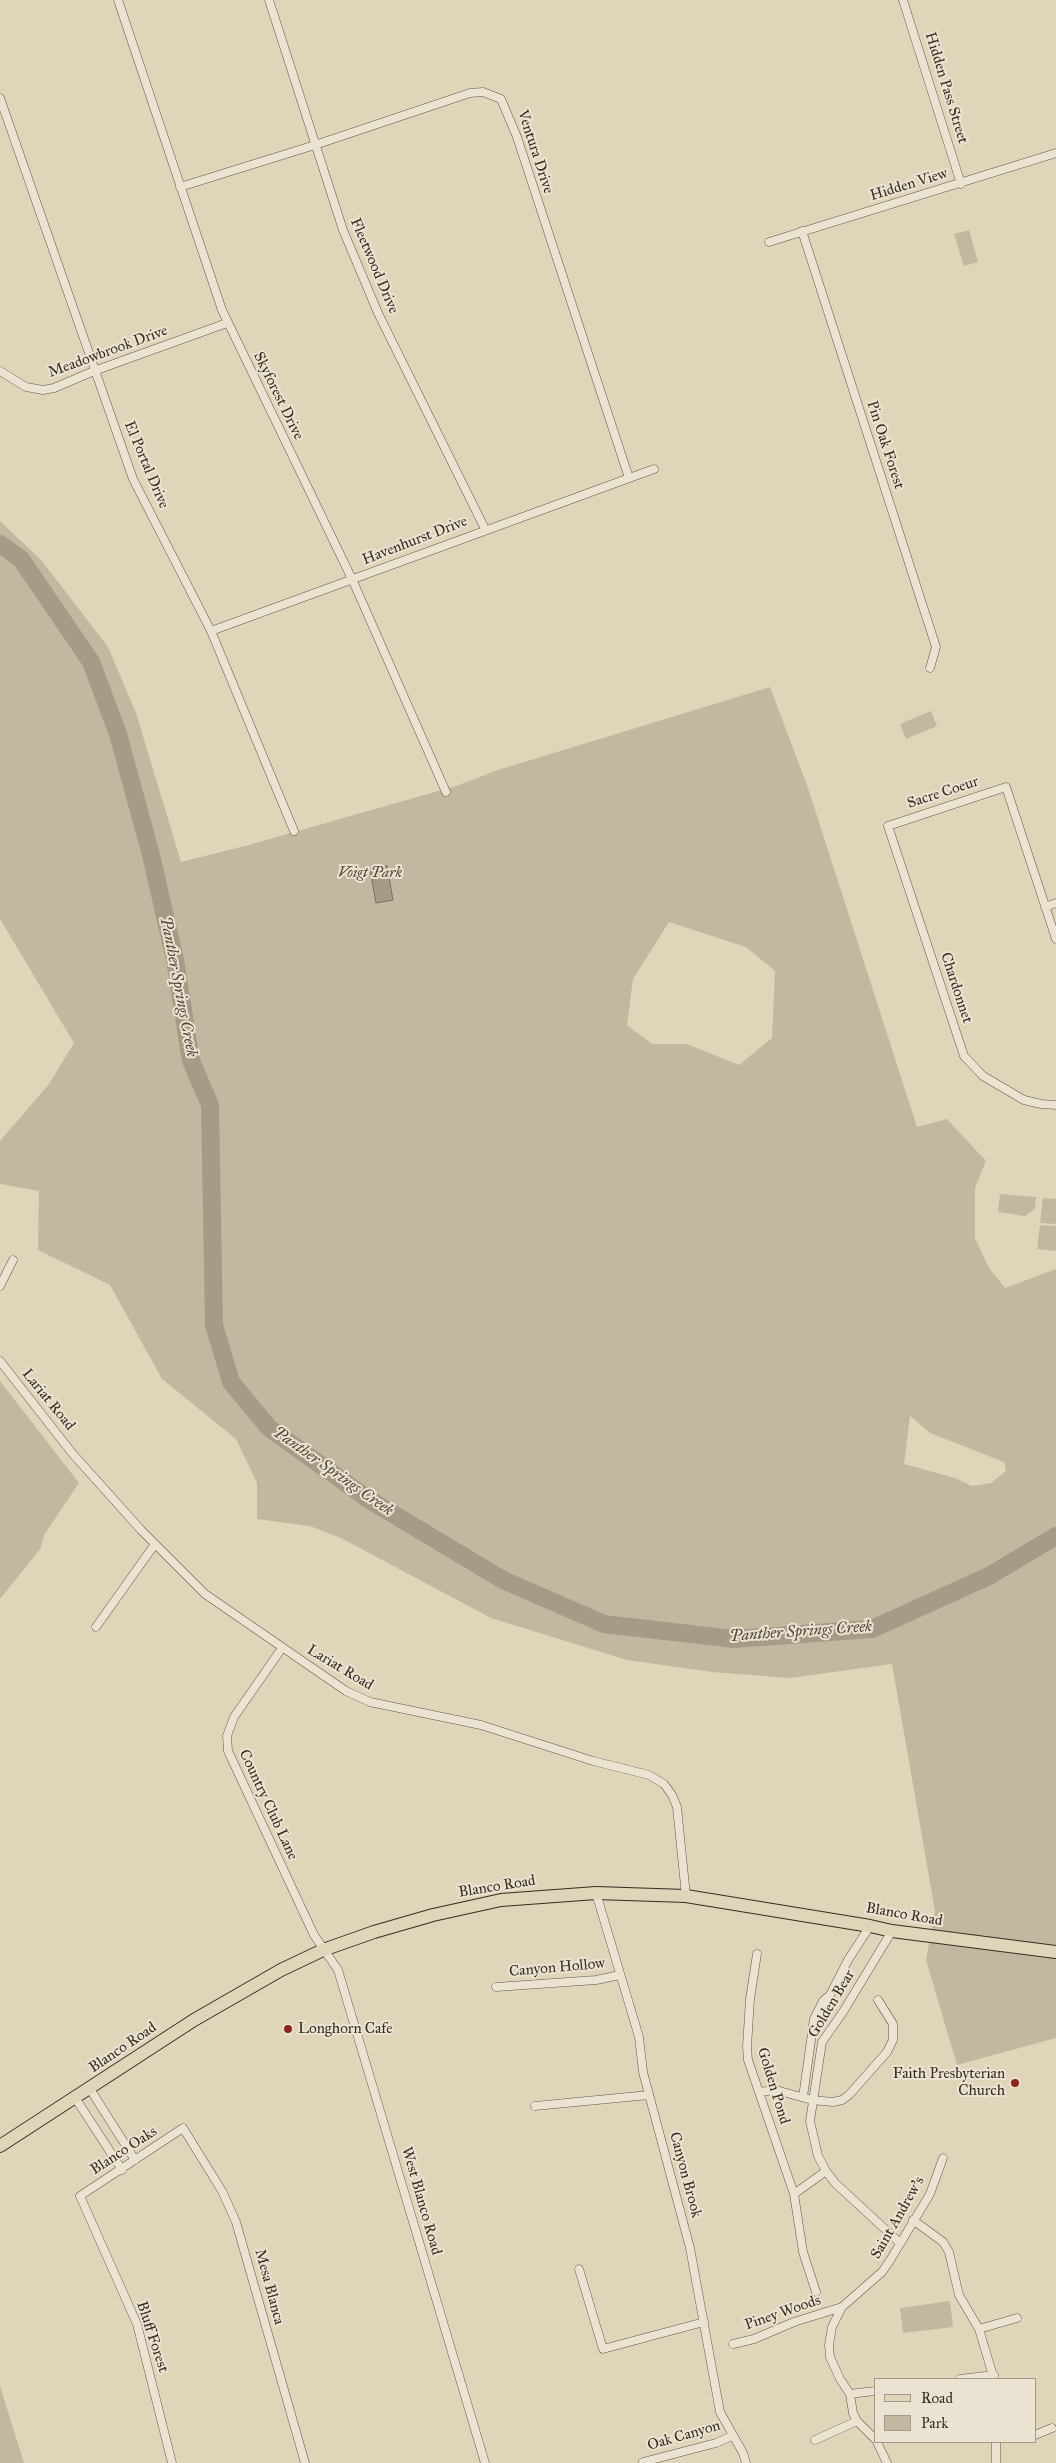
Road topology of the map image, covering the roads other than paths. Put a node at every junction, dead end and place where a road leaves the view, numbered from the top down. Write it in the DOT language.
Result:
graph roads {
  1 [pos="118,0"];
  2 [pos="269,0"];
  3 [pos="903,0"];
  4 [pos="0,98"];
  5 [pos="315,146"];
  6 [pos="1056,153"];
  7 [pos="961,184"];
  8 [pos="180,187"];
  9 [pos="802,231"];
  10 [pos="769,242"];
  11 [pos="227,323"];
  12 [pos="0,371"];
  13 [pos="94,371"];
  14 [pos="654,469"];
  15 [pos="628,478"];
  16 [pos="485,529"];
  17 [pos="352,580"];
  18 [pos="211,631"];
  19 [pos="930,668"];
  20 [pos="446,792"];
  21 [pos="888,826"];
  22 [pos="294,831"];
  23 [pos="1056,903"];
  24 [pos="1046,907"];
  25 [pos="1056,939"];
  26 [pos="1056,1105"];
  27 [pos="13,1260"];
  28 [pos="0,1286"];
  29 [pos="0,1361"];
  30 [pos="155,1544"];
  31 [pos="96,1627"];
  32 [pos="282,1648"];
  33 [pos="596,1893"];
  34 [pos="686,1896"];
  35 [pos="870,1926"];
  36 [pos="892,1931"];
  37 [pos="323,1950"];
  38 [pos="1056,1952"];
  39 [pos="757,1954"];
  40 [pos="620,1975"];
  41 [pos="496,1987"];
  42 [pos="878,2000"];
  43 [pos="90,2090"];
  44 [pos="759,2092"];
  45 [pos="649,2095"];
  46 [pos="803,2097"];
  47 [pos="76,2099"];
  48 [pos="812,2100"];
  49 [pos="535,2106"];
  50 [pos="183,2128"];
  51 [pos="120,2137"];
  52 [pos="0,2146"];
  53 [pos="106,2146"];
  54 [pos="943,2158"];
  55 [pos="136,2160"];
  56 [pos="122,2170"];
  57 [pos="826,2171"];
  58 [pos="794,2194"];
  59 [pos="80,2196"];
  60 [pos="913,2220"];
  61 [pos="900,2242"];
  62 [pos="579,2269"];
  63 [pos="816,2292"];
  64 [pos="842,2307"];
  65 [pos="1017,2318"];
  66 [pos="704,2322"];
  67 [pos="979,2329"];
  68 [pos="733,2344"];
  69 [pos="994,2377"];
  70 [pos="977,2378"];
  71 [pos="874,2391"];
  72 [pos="850,2394"];
  73 [pos="857,2420"];
  74 [pos="1052,2428"];
  75 [pos="1036,2435"];
  76 [pos="732,2436"];
  77 [pos="874,2438"];
  78 [pos="815,2440"];
  79 [pos="877,2443"];
  80 [pos="996,2443"];
  81 [pos="642,2462"];
  82 [pos="172,2463"];
  83 [pos="305,2463"];
  84 [pos="485,2463"];
  85 [pos="746,2463"];
  86 [pos="887,2463"];
  87 [pos="996,2463"];
  1 -- 8 [label="street, Skyforest Drive"];
  2 -- 5 [label="street, Fleetwood Drive"];
  3 -- 7 [label="street, Hidden Pass Street"];
  4 -- 13 [label="street, El Portal Drive"];
  5 -- 8 [label="street, Ventura Drive"];
  5 -- 15 [label="street, Ventura Drive"];
  5 -- 16 [label="street, Fleetwood Drive"];
  6 -- 7 [label="street, Hidden View"];
  7 -- 9 [label="street, Hidden View"];
  8 -- 11 [label="street, Skyforest Drive"];
  9 -- 10 [label="street, Hidden View"];
  9 -- 19 [label="street, Pin Oak Forest"];
  11 -- 13 [label="street, Meadowbrook Drive"];
  11 -- 17 [label="street, Skyforest Drive"];
  12 -- 13 [label="street, Meadowbrook Drive"];
  13 -- 18 [label="street, El Portal Drive"];
  14 -- 15 [label="street, Havenhurst Drive"];
  15 -- 16 [label="street, Havenhurst Drive"];
  16 -- 17 [label="street, Havenhurst Drive"];
  17 -- 18 [label="street, Havenhurst Drive"];
  17 -- 20 [label="street, Skyforest Drive"];
  18 -- 22 [label="street, El Portal Drive"];
  21 -- 24 [label="street, Sacre Coeur"];
  21 -- 26 [label="street, Chardonnet"];
  23 -- 24 [label="street"];
  24 -- 25 [label="street"];
  27 -- 28 [label="street"];
  29 -- 30 [label="street, Lariat Road"];
  30 -- 31 [label="street"];
  30 -- 32 [label="street, Lariat Road"];
  32 -- 34 [label="street, Lariat Road"];
  32 -- 37 [label="street, Country Club Lane"];
  33 -- 34 [label="main road, Blanco Road"];
  33 -- 37 [label="main road, Blanco Road"];
  33 -- 40 [label="street, Canyon Brook"];
  34 -- 35 [label="main road, Blanco Road"];
  35 -- 36 [label="main road, Blanco Road"];
  35 -- 46 [label="street, Golden Bear"];
  36 -- 38 [label="main road, Blanco Road"];
  36 -- 48 [label="street, Golden Bear"];
  37 -- 43 [label="main road, Blanco Road"];
  37 -- 84 [label="street, West Blanco Road"];
  39 -- 44 [label="street, Golden Pond"];
  40 -- 41 [label="street, Canyon Hollow"];
  40 -- 45 [label="street, Canyon Brook"];
  42 -- 48 [label="street"];
  43 -- 47 [label="main road, Blanco Road"];
  43 -- 51 [label="street"];
  44 -- 46 [label="street"];
  44 -- 58 [label="street, Golden Pond"];
  45 -- 49 [label="street"];
  45 -- 66 [label="street, Canyon Brook"];
  46 -- 48 [label="street"];
  47 -- 52 [label="main road, Blanco Road"];
  47 -- 53 [label="street"];
  48 -- 57 [label="street, Golden Bear"];
  50 -- 55 [label="street, Blanco Oaks"];
  50 -- 83 [label="street, Mesa Blanca"];
  51 -- 53 [label="street"];
  51 -- 55 [label="street"];
  53 -- 56 [label="street"];
  54 -- 60 [label="street, Saint Andrew's"];
  55 -- 56 [label="street, Blanco Oaks"];
  56 -- 59 [label="street, Blanco Oaks"];
  57 -- 58 [label="street"];
  57 -- 61 [label="street, Golden Bear"];
  58 -- 63 [label="street, Golden Pond"];
  59 -- 82 [label="street, Bluff Forest"];
  60 -- 61 [label="street, Saint Andrew's"];
  60 -- 67 [label="street"];
  61 -- 64 [label="street, Saint Andrew's"];
  62 -- 66 [label="street"];
  64 -- 68 [label="street, Piney Woods"];
  64 -- 72 [label="street, Saint Andrew's"];
  65 -- 67 [label="street"];
  66 -- 76 [label="street, Canyon Brook"];
  67 -- 69 [label="street"];
  69 -- 70 [label="street"];
  71 -- 72 [label="street"];
  72 -- 73 [label="street, Saint Andrew's"];
  73 -- 77 [label="street, Saint Andrew's"];
  73 -- 78 [label="street"];
  74 -- 75 [label="street"];
  76 -- 81 [label="street, Oak Canyon"];
  76 -- 85 [label="street, Canyon Brook"];
  79 -- 86 [label="street"];
  80 -- 87 [label="street"];
}
